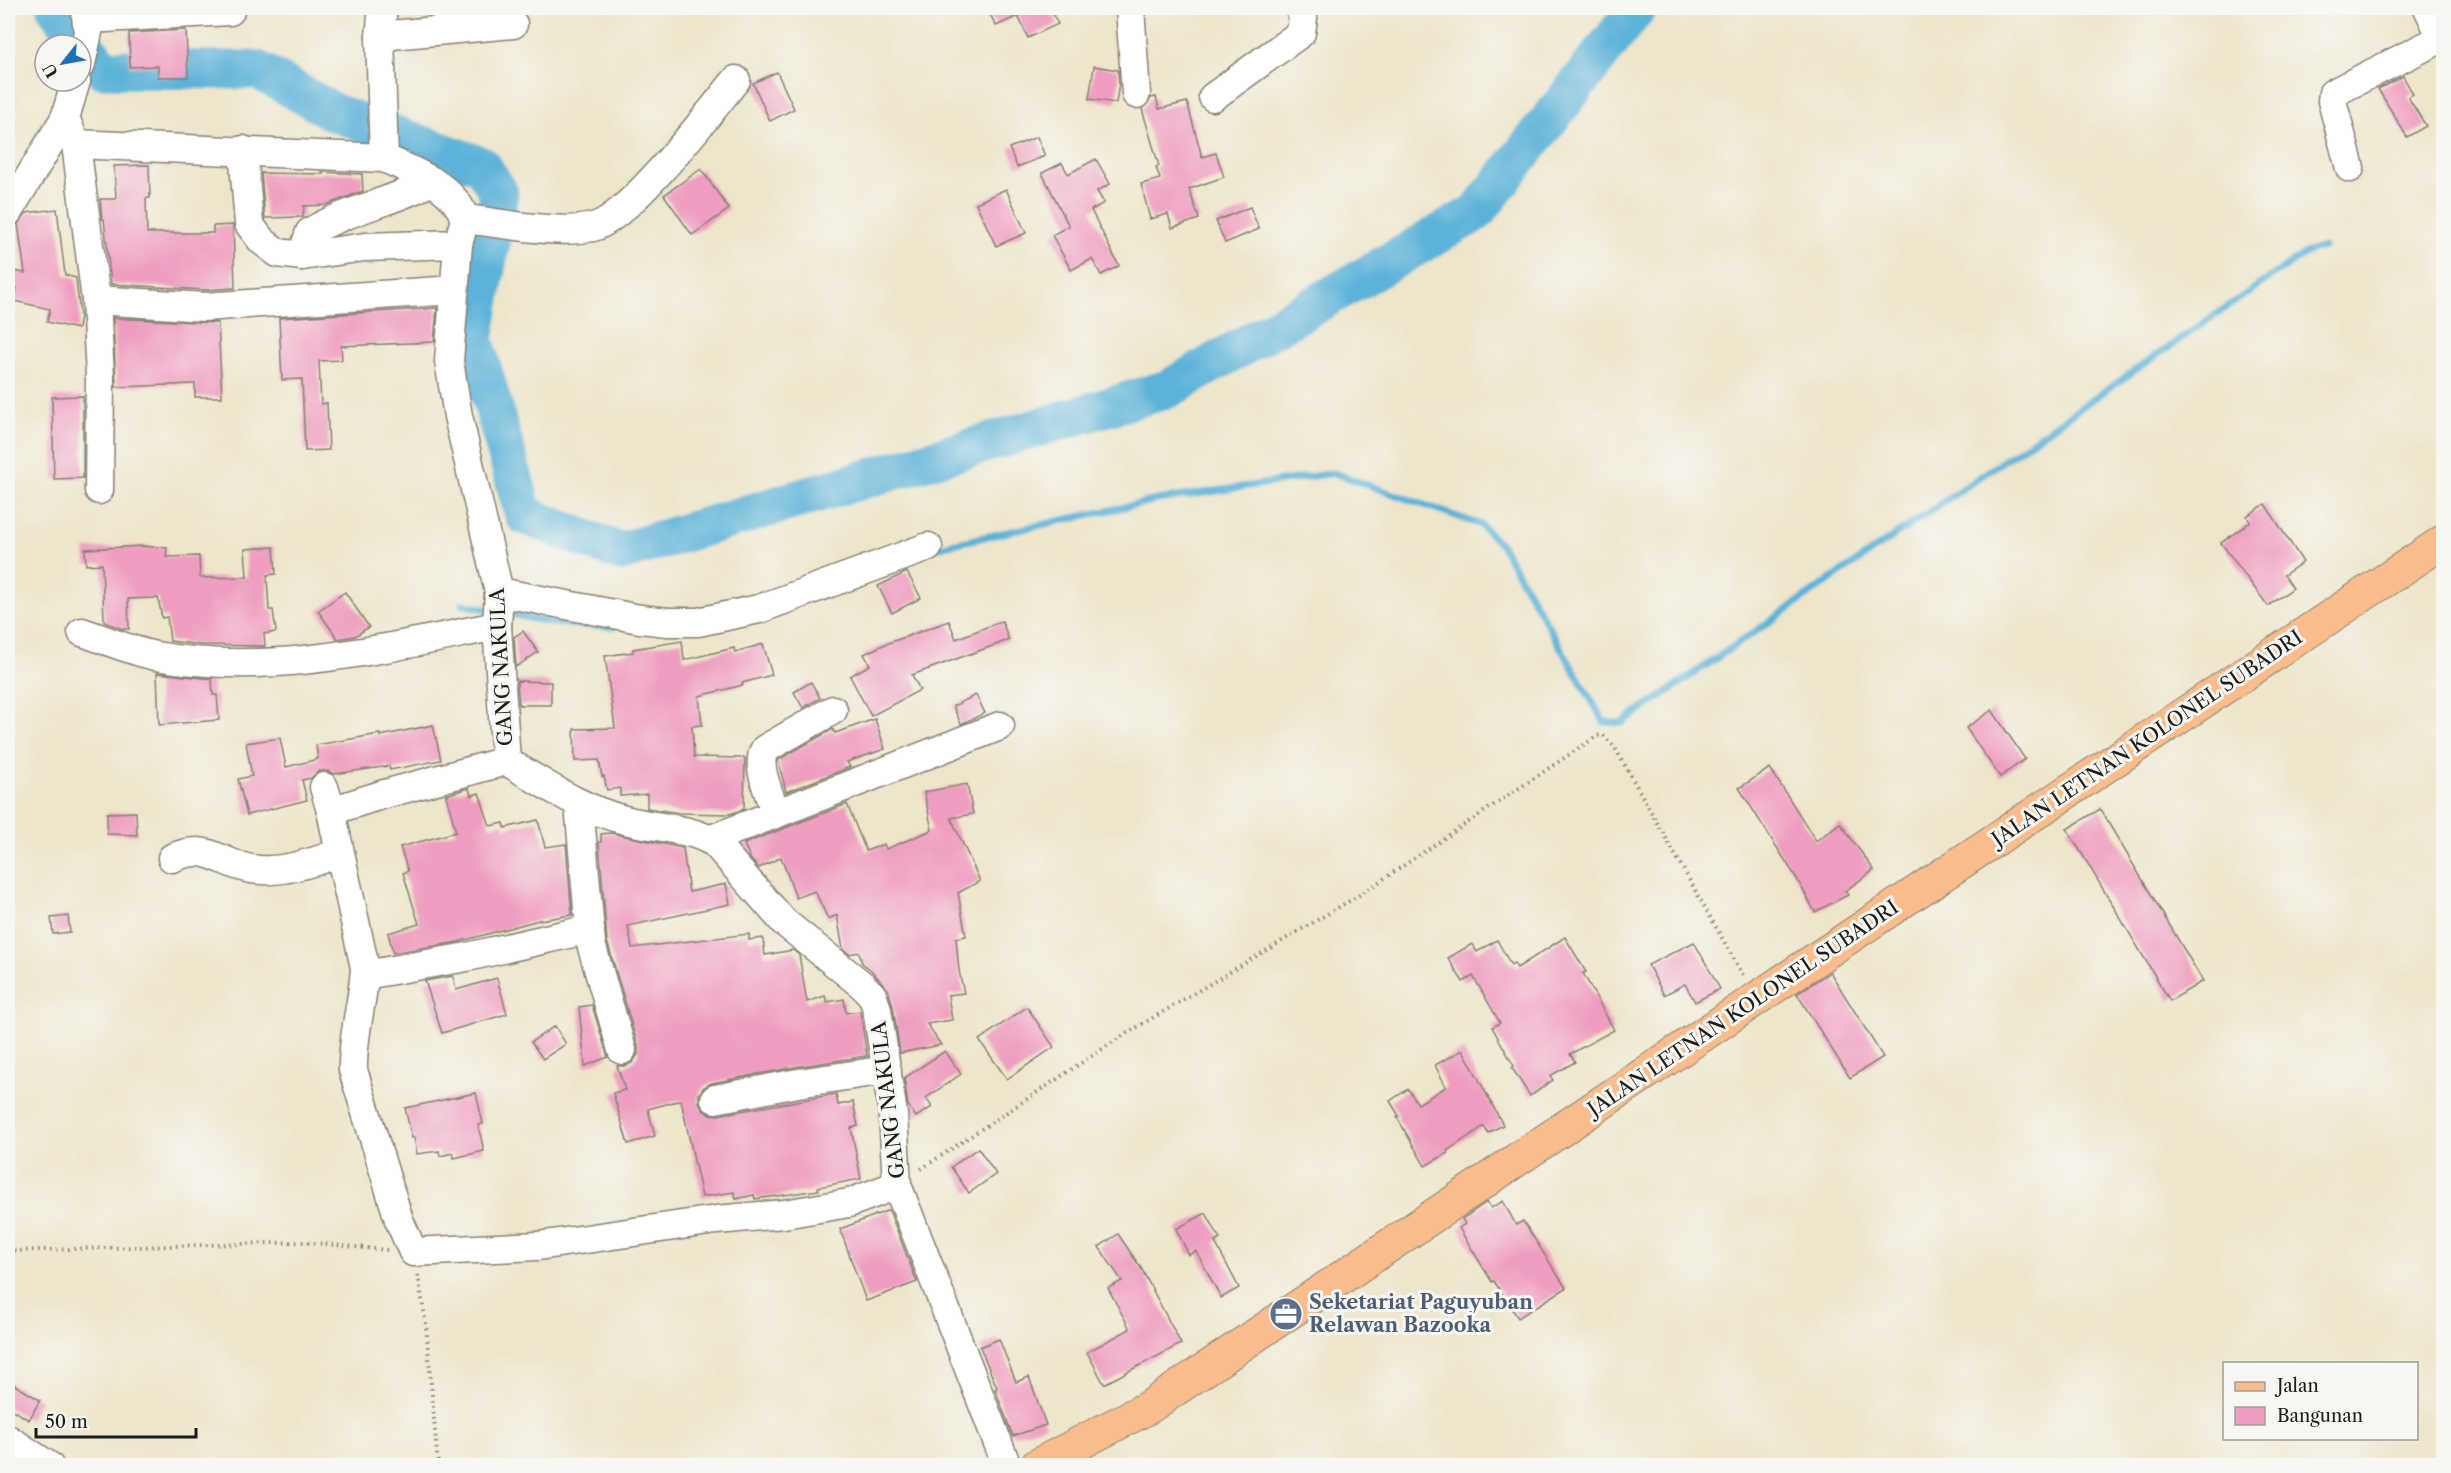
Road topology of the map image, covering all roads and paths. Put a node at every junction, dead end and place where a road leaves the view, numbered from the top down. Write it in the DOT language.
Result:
graph roads {
  1 [pos="383,8"];
  2 [pos="1130,8"];
  3 [pos="1300,8"];
  4 [pos="2428,8"];
  5 [pos="230,11"];
  6 [pos="86,13"];
  7 [pos="513,24"];
  8 [pos="88,33"];
  9 [pos="380,36"];
  10 [pos="2443,38"];
  11 [pos="736,80"];
  12 [pos="72,93"];
  13 [pos="1136,94"];
  14 [pos="1213,96"];
  15 [pos="65,118"];
  16 [pos="384,142"];
  17 [pos="76,144"];
  18 [pos="243,150"];
  19 [pos="2350,168"];
  20 [pos="432,181"];
  21 [pos="8,212"];
  22 [pos="462,232"];
  23 [pos="302,256"];
  24 [pos="454,290"];
  25 [pos="96,300"];
  26 [pos="99,490"];
  27 [pos="2444,541"];
  28 [pos="928,548"];
  29 [pos="498,609"];
  30 [pos="82,632"];
  31 [pos="833,710"];
  32 [pos="1000,726"];
  33 [pos="506,761"];
  34 [pos="579,804"];
  35 [pos="776,813"];
  36 [pos="710,840"];
  37 [pos="339,853"];
  38 [pos="172,858"];
  39 [pos="590,929"];
  40 [pos="365,975"];
  41 [pos="1756,999"];
  42 [pos="622,1050"];
  43 [pos="887,1070"];
  44 [pos="715,1099"];
  45 [pos="897,1185"];
  46 [pos="8,1251"];
  47 [pos="413,1252"];
  48 [pos="8,1439"];
  49 [pos="49,1466"];
  50 [pos="438,1466"];
  51 [pos="1007,1466"];
  52 [pos="1036,1466"];
  1 -- 9 [label="street"];
  2 -- 13 [label="street"];
  3 -- 14 [label="street"];
  4 -- 10 [label="street"];
  5 -- 6 [label="street"];
  6 -- 8 [label="street"];
  7 -- 9 [label="street"];
  9 -- 16 [label="street"];
  10 -- 19 [label="street"];
  11 -- 22 [label="street"];
  12 -- 15 [label="street"];
  15 -- 17 [label="street"];
  15 -- 21 [label="street"];
  16 -- 18 [label="street"];
  16 -- 20 [label="street"];
  17 -- 18 [label="street"];
  17 -- 25 [label="street"];
  18 -- 23 [label="street"];
  20 -- 22 [label="street"];
  20 -- 23 [label="street"];
  22 -- 23 [label="street"];
  22 -- 24 [label="street, GANG NAKULA"];
  24 -- 25 [label="street"];
  24 -- 29 [label="street, GANG NAKULA"];
  25 -- 26 [label="street"];
  27 -- 41 [label="main road, JALAN LETNAN KOLONEL SUBADRI"];
  28 -- 29 [label="street"];
  29 -- 30 [label="street"];
  29 -- 33 [label="street, GANG NAKULA"];
  31 -- 35 [label="street"];
  32 -- 35 [label="street"];
  33 -- 34 [label="street, GANG NAKULA"];
  33 -- 37 [label="street"];
  34 -- 36 [label="street, GANG NAKULA"];
  34 -- 39 [label="street"];
  35 -- 36 [label="street"];
  36 -- 43 [label="street, GANG NAKULA"];
  37 -- 38 [label="street"];
  37 -- 40 [label="street"];
  39 -- 40 [label="street"];
  39 -- 42 [label="street"];
  40 -- 47 [label="street"];
  41 -- 45 [label="path"];
  41 -- 52 [label="main road, JALAN LETNAN KOLONEL SUBADRI"];
  43 -- 44 [label="street"];
  43 -- 45 [label="street, GANG NAKULA"];
  45 -- 47 [label="street"];
  45 -- 51 [label="street, GANG NAKULA"];
  46 -- 47 [label="path"];
  47 -- 50 [label="path"];
  48 -- 49 [label="street"];
}
